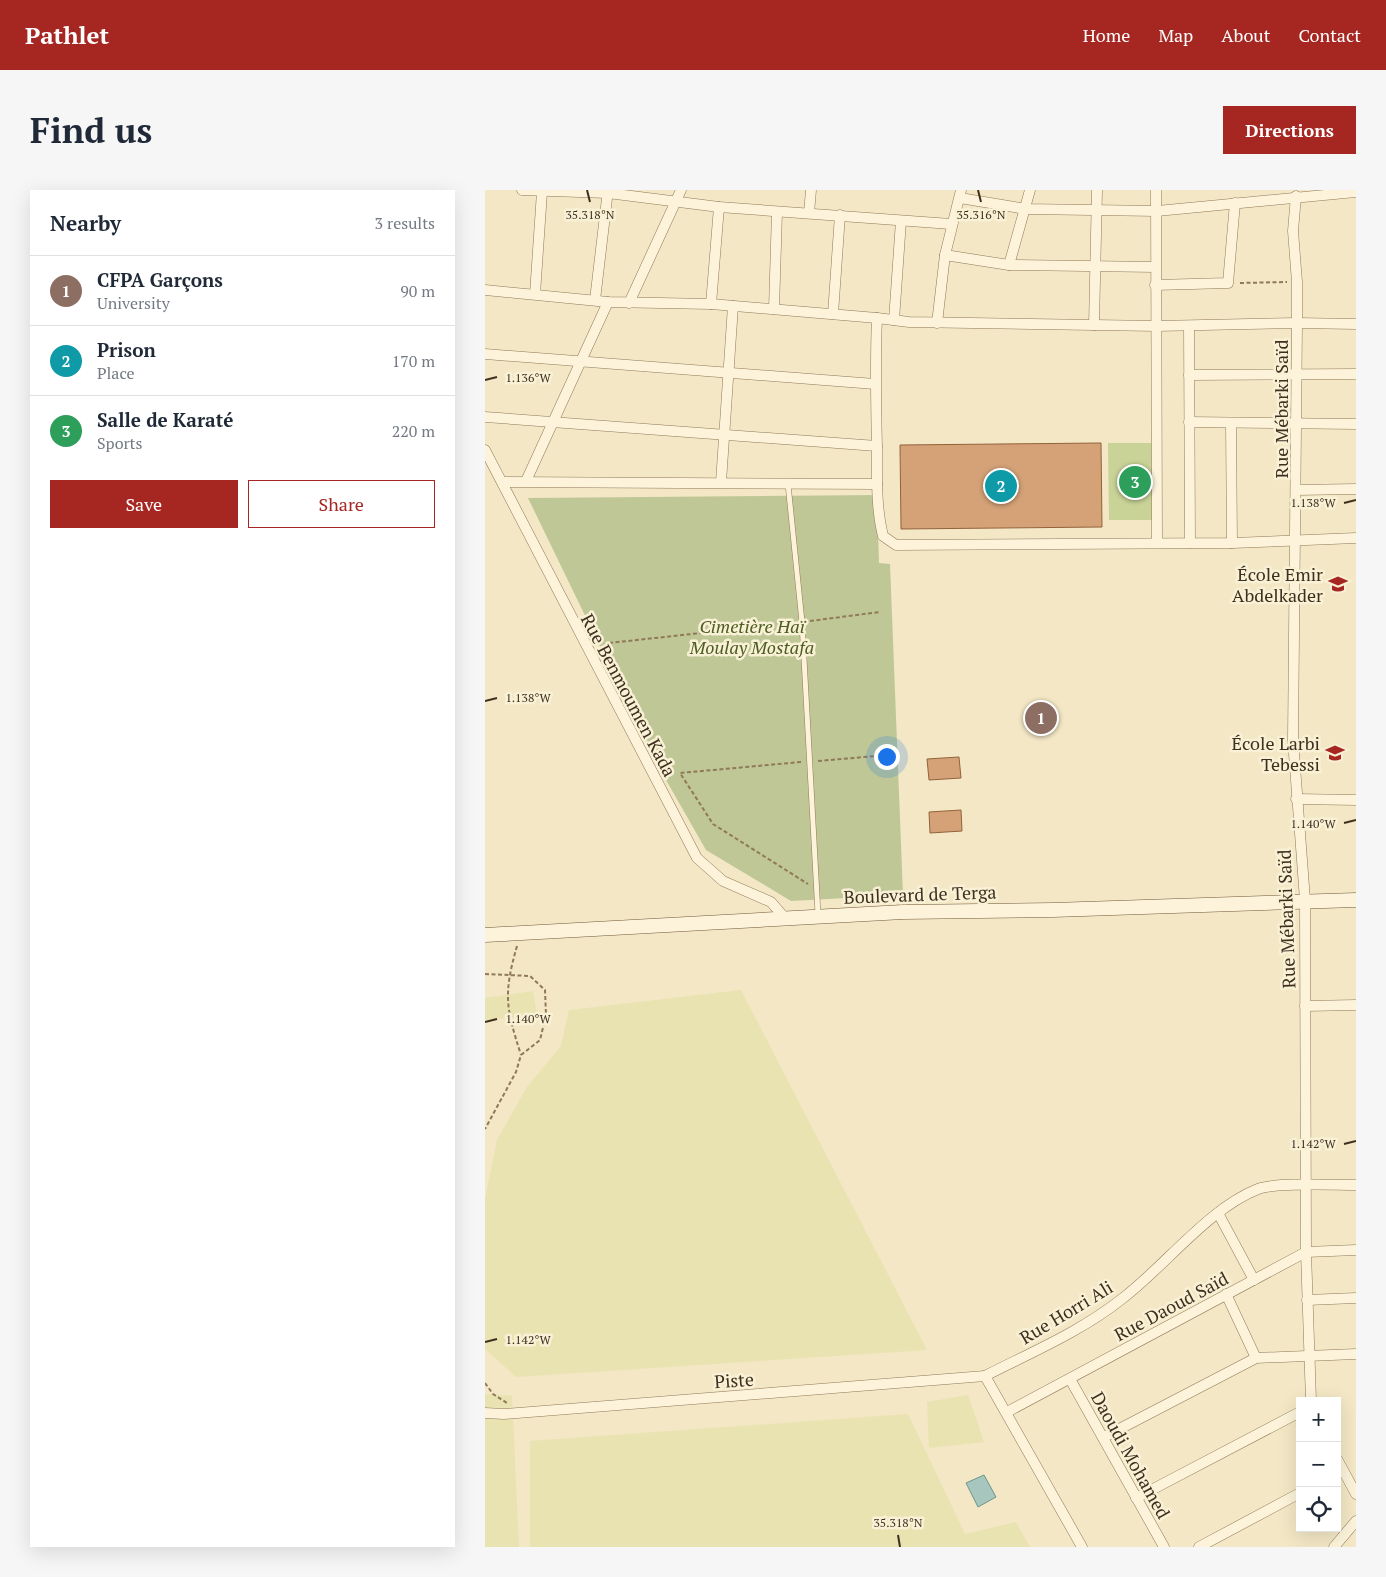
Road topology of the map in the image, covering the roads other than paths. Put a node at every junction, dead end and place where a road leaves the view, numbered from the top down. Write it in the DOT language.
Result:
graph roads {
  1 [pos="522,190"];
  2 [pos="681,190"];
  3 [pos="811,190"];
  4 [pos="1030,190"];
  5 [pos="1097,190"];
  6 [pos="1156,190"];
  7 [pos="542,192"];
  8 [pos="608,192"];
  9 [pos="1356,192"];
  10 [pos="960,194"];
  11 [pos="1296,196"];
  12 [pos="675,203"];
  13 [pos="1235,203"];
  14 [pos="719,207"];
  15 [pos="1026,209"];
  16 [pos="1097,209"];
  17 [pos="1157,211"];
  18 [pos="777,212"];
  19 [pos="809,213"];
  20 [pos="840,215"];
  21 [pos="901,221"];
  22 [pos="951,224"];
  23 [pos="945,255"];
  24 [pos="1009,265"];
  25 [pos="1095,266"];
  26 [pos="1155,267"];
  27 [pos="1155,285"];
  28 [pos="485,290"];
  29 [pos="535,294"];
  30 [pos="595,300"];
  31 [pos="608,302"];
  32 [pos="629,303"];
  33 [pos="711,304"];
  34 [pos="733,306"];
  35 [pos="773,309"];
  36 [pos="833,314"];
  37 [pos="877,318"];
  38 [pos="894,320"];
  39 [pos="937,323"];
  40 [pos="1297,323"];
  41 [pos="1356,324"];
  42 [pos="1094,325"];
  43 [pos="1157,326"];
  44 [pos="1189,326"];
  45 [pos="485,354"];
  46 [pos="581,362"];
  47 [pos="727,374"];
  48 [pos="1297,374"];
  49 [pos="1356,374"];
  50 [pos="1189,375"];
  51 [pos="875,384"];
  52 [pos="485,416"];
  53 [pos="1189,422"];
  54 [pos="553,423"];
  55 [pos="1231,424"];
  56 [pos="1297,424"];
  57 [pos="1356,424"];
  58 [pos="723,436"];
  59 [pos="877,446"];
  60 [pos="485,450"];
  61 [pos="526,481"];
  62 [pos="503,482"];
  63 [pos="721,482"];
  64 [pos="788,484"];
  65 [pos="877,484"];
  66 [pos="1356,489"];
  67 [pos="1297,490"];
  68 [pos="1356,538"];
  69 [pos="1296,541"];
  70 [pos="1190,543"];
  71 [pos="1232,543"];
  72 [pos="1157,544"];
  73 [pos="1296,799"];
  74 [pos="1356,800"];
  75 [pos="1305,900"];
  76 [pos="1356,900"];
  77 [pos="818,917"];
  78 [pos="784,918"];
  79 [pos="485,934"];
  80 [pos="1356,1005"];
  81 [pos="1305,1006"];
  82 [pos="1356,1185"];
  83 [pos="1305,1186"];
  84 [pos="1218,1212"];
  85 [pos="1356,1250"];
  86 [pos="1306,1252"];
  87 [pos="1253,1280"];
  88 [pos="1226,1294"];
  89 [pos="1356,1298"];
  90 [pos="1307,1300"];
  91 [pos="1356,1354"];
  92 [pos="1307,1356"];
  93 [pos="1255,1358"];
  94 [pos="985,1376"];
  95 [pos="1070,1379"];
  96 [pos="1311,1397"];
  97 [pos="1007,1412"];
  98 [pos="485,1413"];
  99 [pos="1296,1414"];
  100 [pos="1104,1437"];
  101 [pos="1341,1473"];
  102 [pos="1356,1494"];
  103 [pos="1296,1495"];
  104 [pos="1136,1498"];
  105 [pos="1356,1521"];
  106 [pos="1082,1547"];
  107 [pos="1163,1547"];
  108 [pos="1199,1547"];
  109 [pos="1334,1547"];
  1 -- 7 [label="street"];
  2 -- 12 [label="street"];
  3 -- 19 [label="street"];
  4 -- 15 [label="street"];
  5 -- 16 [label="street"];
  6 -- 17 [label="street"];
  7 -- 8 [label="street"];
  7 -- 29 [label="street"];
  8 -- 12 [label="street"];
  8 -- 30 [label="street"];
  9 -- 11 [label="street"];
  10 -- 15 [label="street"];
  10 -- 22 [label="street"];
  11 -- 13 [label="street"];
  11 -- 40 [label="street, Rue Mébarki Saïd"];
  12 -- 14 [label="street"];
  12 -- 32 [label="street"];
  13 -- 17 [label="street"];
  13 -- 27 [label="street"];
  14 -- 18 [label="street"];
  14 -- 33 [label="street"];
  15 -- 16 [label="street"];
  15 -- 24 [label="street"];
  16 -- 17 [label="street"];
  16 -- 25 [label="street"];
  17 -- 26 [label="street"];
  18 -- 19 [label="street"];
  18 -- 35 [label="street"];
  19 -- 20 [label="street"];
  20 -- 21 [label="street"];
  20 -- 36 [label="street"];
  21 -- 22 [label="street"];
  21 -- 38 [label="street"];
  22 -- 23 [label="street"];
  23 -- 24 [label="street"];
  23 -- 39 [label="street"];
  24 -- 25 [label="street"];
  25 -- 26 [label="street"];
  25 -- 42 [label="street"];
  26 -- 27 [label="street"];
  27 -- 43 [label="street"];
  28 -- 29 [label="street"];
  29 -- 30 [label="street"];
  30 -- 31 [label="street"];
  31 -- 32 [label="street"];
  31 -- 46 [label="street"];
  32 -- 33 [label="street"];
  33 -- 34 [label="street"];
  34 -- 35 [label="street"];
  34 -- 47 [label="street"];
  35 -- 36 [label="street"];
  36 -- 37 [label="street"];
  37 -- 38 [label="street"];
  37 -- 51 [label="street"];
  38 -- 39 [label="street"];
  39 -- 42 [label="street"];
  40 -- 41 [label="street"];
  40 -- 44 [label="street"];
  40 -- 48 [label="street, Rue Mébarki Saïd"];
  42 -- 43 [label="street"];
  43 -- 44 [label="street"];
  43 -- 72 [label="street"];
  44 -- 50 [label="street"];
  45 -- 46 [label="street"];
  46 -- 47 [label="street"];
  46 -- 54 [label="street"];
  47 -- 51 [label="street"];
  47 -- 58 [label="street"];
  48 -- 49 [label="street"];
  48 -- 50 [label="street"];
  48 -- 56 [label="street, Rue Mébarki Saïd"];
  50 -- 53 [label="street"];
  51 -- 59 [label="street"];
  52 -- 54 [label="street"];
  53 -- 55 [label="street"];
  53 -- 70 [label="street"];
  54 -- 58 [label="street"];
  54 -- 61 [label="street"];
  55 -- 56 [label="street"];
  55 -- 71 [label="street"];
  56 -- 57 [label="street"];
  56 -- 67 [label="street, Rue Mébarki Saïd"];
  58 -- 59 [label="street"];
  58 -- 63 [label="street"];
  59 -- 65 [label="street"];
  60 -- 62 [label="street, Rue Benmoumen Kada"];
  61 -- 62 [label="street"];
  61 -- 63 [label="street"];
  62 -- 78 [label="street, Rue Benmoumen Kada"];
  63 -- 64 [label="street"];
  64 -- 65 [label="street"];
  64 -- 77 [label="lane"];
  65 -- 72 [label="street"];
  66 -- 67 [label="street"];
  67 -- 69 [label="street, Rue Mébarki Saïd"];
  68 -- 69 [label="street"];
  69 -- 71 [label="street"];
  69 -- 73 [label="street, Rue Mébarki Saïd"];
  70 -- 71 [label="street"];
  70 -- 72 [label="street"];
  73 -- 74 [label="street"];
  73 -- 75 [label="street, Rue Mébarki Saïd"];
  75 -- 76 [label="main road, Boulevard de Terga"];
  75 -- 77 [label="main road, Boulevard de Terga"];
  75 -- 81 [label="street, Rue Mébarki Saïd"];
  77 -- 78 [label="main road, Boulevard de Terga"];
  78 -- 79 [label="main road, Boulevard de Terga"];
  80 -- 81 [label="street"];
  81 -- 83 [label="street, Rue Mébarki Saïd"];
  82 -- 83 [label="street, Rue Horri Ali"];
  83 -- 84 [label="street, Rue Horri Ali"];
  83 -- 86 [label="street, Rue Mébarki Saïd"];
  84 -- 87 [label="street"];
  84 -- 94 [label="street, Rue Horri Ali"];
  85 -- 86 [label="street, Rue Daoud Saïd"];
  86 -- 87 [label="street, Rue Daoud Saïd"];
  86 -- 90 [label="street, Rue Mébarki Saïd"];
  87 -- 88 [label="street, Rue Daoud Saïd"];
  88 -- 93 [label="street"];
  88 -- 95 [label="street, Rue Daoud Saïd"];
  89 -- 90 [label="street"];
  90 -- 92 [label="street, Rue Mébarki Saïd"];
  91 -- 92 [label="street"];
  92 -- 93 [label="street"];
  92 -- 96 [label="street, Rue Mébarki Saïd"];
  93 -- 100 [label="street"];
  94 -- 97 [label="street"];
  94 -- 98 [label="street, Piste"];
  95 -- 97 [label="street, Rue Daoud Saïd"];
  95 -- 100 [label="street, Daoudi Mohamed"];
  97 -- 106 [label="street"];
  99 -- 104 [label="street"];
  100 -- 104 [label="street, Daoudi Mohamed"];
  101 -- 102 [label="street"];
  103 -- 108 [label="street"];
  104 -- 107 [label="street, Daoudi Mohamed"];
  105 -- 109 [label="street"];
}
